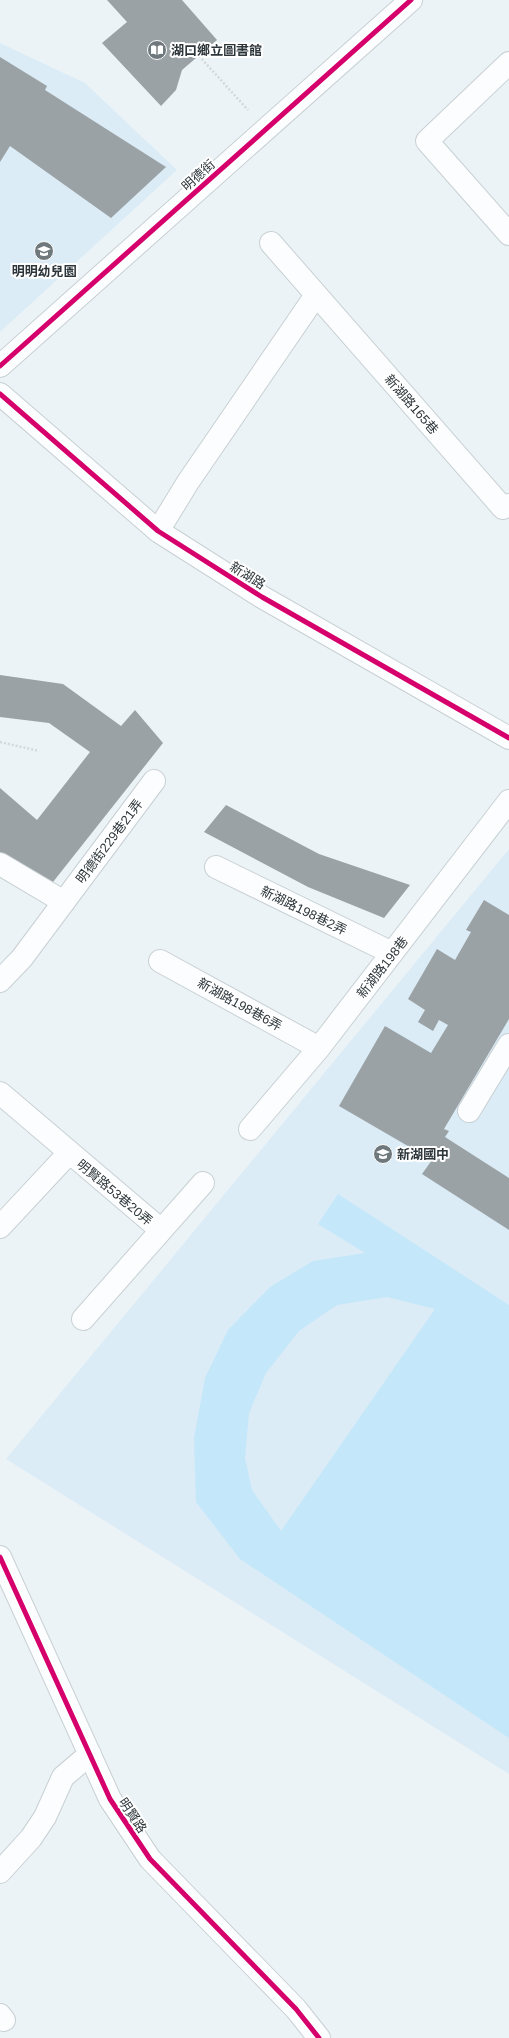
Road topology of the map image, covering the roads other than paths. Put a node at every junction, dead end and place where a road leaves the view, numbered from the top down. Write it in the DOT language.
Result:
graph roads {
  1 [pos="411,0"];
  2 [pos="509,63"];
  3 [pos="509,234"];
  4 [pos="271,243"];
  5 [pos="316,295"];
  6 [pos="0,366"];
  7 [pos="0,394"];
  8 [pos="509,505"];
  9 [pos="158,531"];
  10 [pos="509,738"];
  11 [pos="154,781"];
  12 [pos="509,801"];
  13 [pos="0,864"];
  14 [pos="216,867"];
  15 [pos="64,902"];
  16 [pos="392,953"];
  17 [pos="160,961"];
  18 [pos="0,981"];
  19 [pos="509,1044"];
  20 [pos="319,1048"];
  21 [pos="0,1093"];
  22 [pos="469,1111"];
  23 [pos="250,1129"];
  24 [pos="69,1153"];
  25 [pos="203,1183"];
  26 [pos="0,1227"];
  27 [pos="162,1230"];
  28 [pos="83,1318"];
  29 [pos="0,1556"];
  30 [pos="90,1754"];
  31 [pos="0,1872"];
  32 [pos="319,2038"];
  1 -- 6 [label="street, 明德街"];
  2 -- 3 [label="street"];
  4 -- 5 [label="street, 新湖路165巷"];
  5 -- 8 [label="street, 新湖路165巷"];
  5 -- 9 [label="street"];
  7 -- 9 [label="street, 新湖路"];
  9 -- 10 [label="street, 新湖路"];
  11 -- 15 [label="street, 明德街229巷21弄"];
  12 -- 16 [label="street, 新湖路198巷"];
  13 -- 15 [label="street"];
  14 -- 16 [label="street, 新湖路198巷2弄"];
  15 -- 18 [label="street, 明德街229巷21弄"];
  16 -- 20 [label="street, 新湖路198巷"];
  17 -- 20 [label="street, 新湖路198巷6弄"];
  19 -- 22 [label="street"];
  20 -- 23 [label="street, 新湖路198巷"];
  21 -- 24 [label="street, 明賢路53巷20弄"];
  24 -- 26 [label="street, 明賢路53巷20弄"];
  24 -- 27 [label="street, 明賢路53巷20弄"];
  25 -- 27 [label="street, 明賢路53巷20弄"];
  27 -- 28 [label="street, 明賢路53巷20弄"];
  29 -- 30 [label="street, 明賢路"];
  30 -- 31 [label="street"];
  30 -- 32 [label="street, 明賢路"];
}
